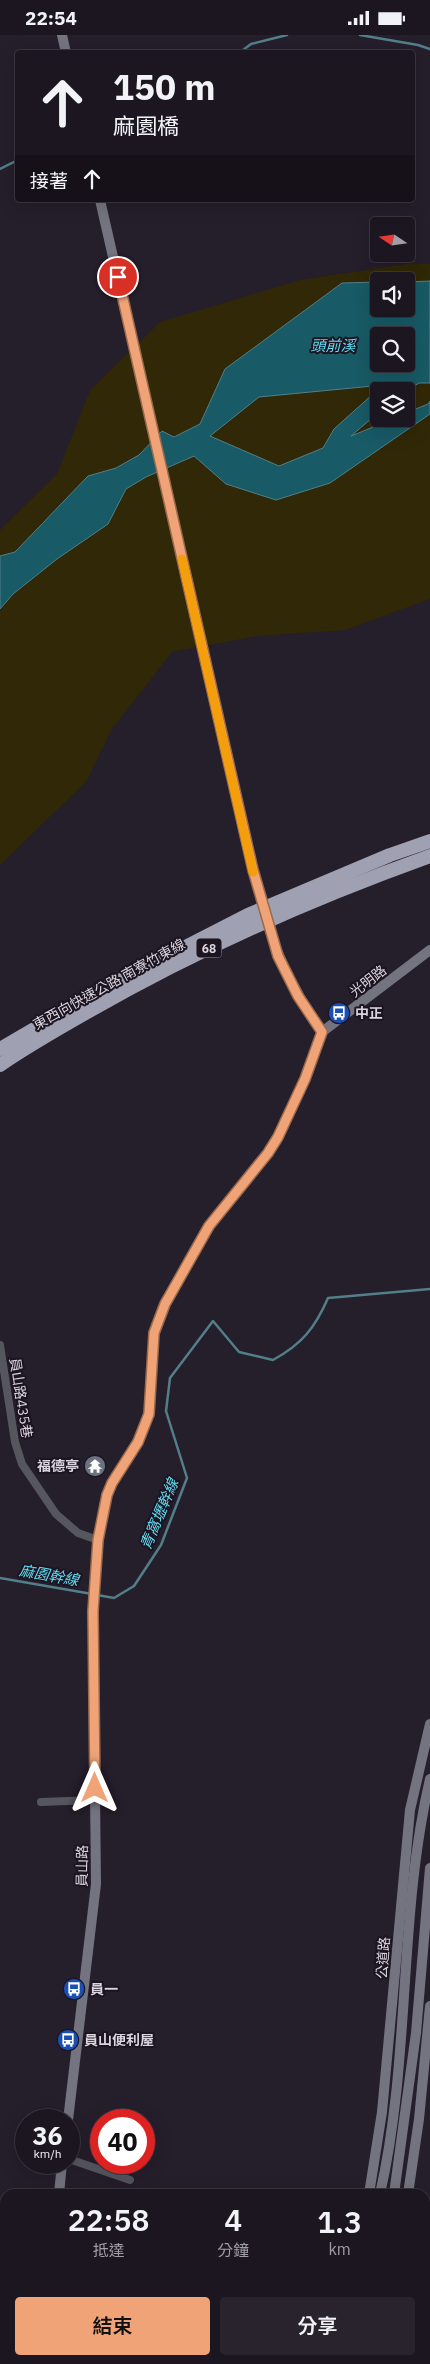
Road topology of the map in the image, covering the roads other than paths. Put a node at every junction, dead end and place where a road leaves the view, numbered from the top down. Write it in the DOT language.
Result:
graph roads {
  1 [pos="62,35"];
  2 [pos="65,50"];
  3 [pos="100,202"];
  4 [pos="430,841"];
  5 [pos="430,856"];
  6 [pos="430,950"];
  7 [pos="322,1032"];
  8 [pos="0,1049"];
  9 [pos="0,1065"];
  10 [pos="0,1345"];
  11 [pos="98,1540"];
  12 [pos="430,1724"];
  13 [pos="430,1779"];
  14 [pos="95,1800"];
  15 [pos="41,1802"];
  16 [pos="430,1868"];
  17 [pos="430,2006"];
  18 [pos="69,2109"];
  19 [pos="80,2163"];
  20 [pos="61,2174"];
  21 [pos="130,2180"];
  22 [pos="59,2189"];
  23 [pos="370,2189"];
  24 [pos="381,2189"];
  25 [pos="395,2189"];
  26 [pos="409,2189"];
  1 -- 2 [label="street"];
  3 -- 7 [label="street, bridge"];
  4 -- 8 [label="highway, 東西向快速公路 南寮竹東線 / 68"];
  5 -- 9 [label="highway, 東西向快速公路 南寮竹東線 / 68"];
  6 -- 7 [label="street, 光明路"];
  7 -- 11 [label="street"];
  10 -- 11 [label="street, 員山路435巷"];
  11 -- 14 [label="street, 員山路"];
  12 -- 23 [label="street, 公道路"];
  13 -- 24 [label="street, 公道路"];
  14 -- 15 [label="street"];
  14 -- 18 [label="street, 員山路"];
  16 -- 25 [label="street"];
  17 -- 26 [label="street"];
  19 -- 21 [label="street"];
  20 -- 22 [label="street"];
}
